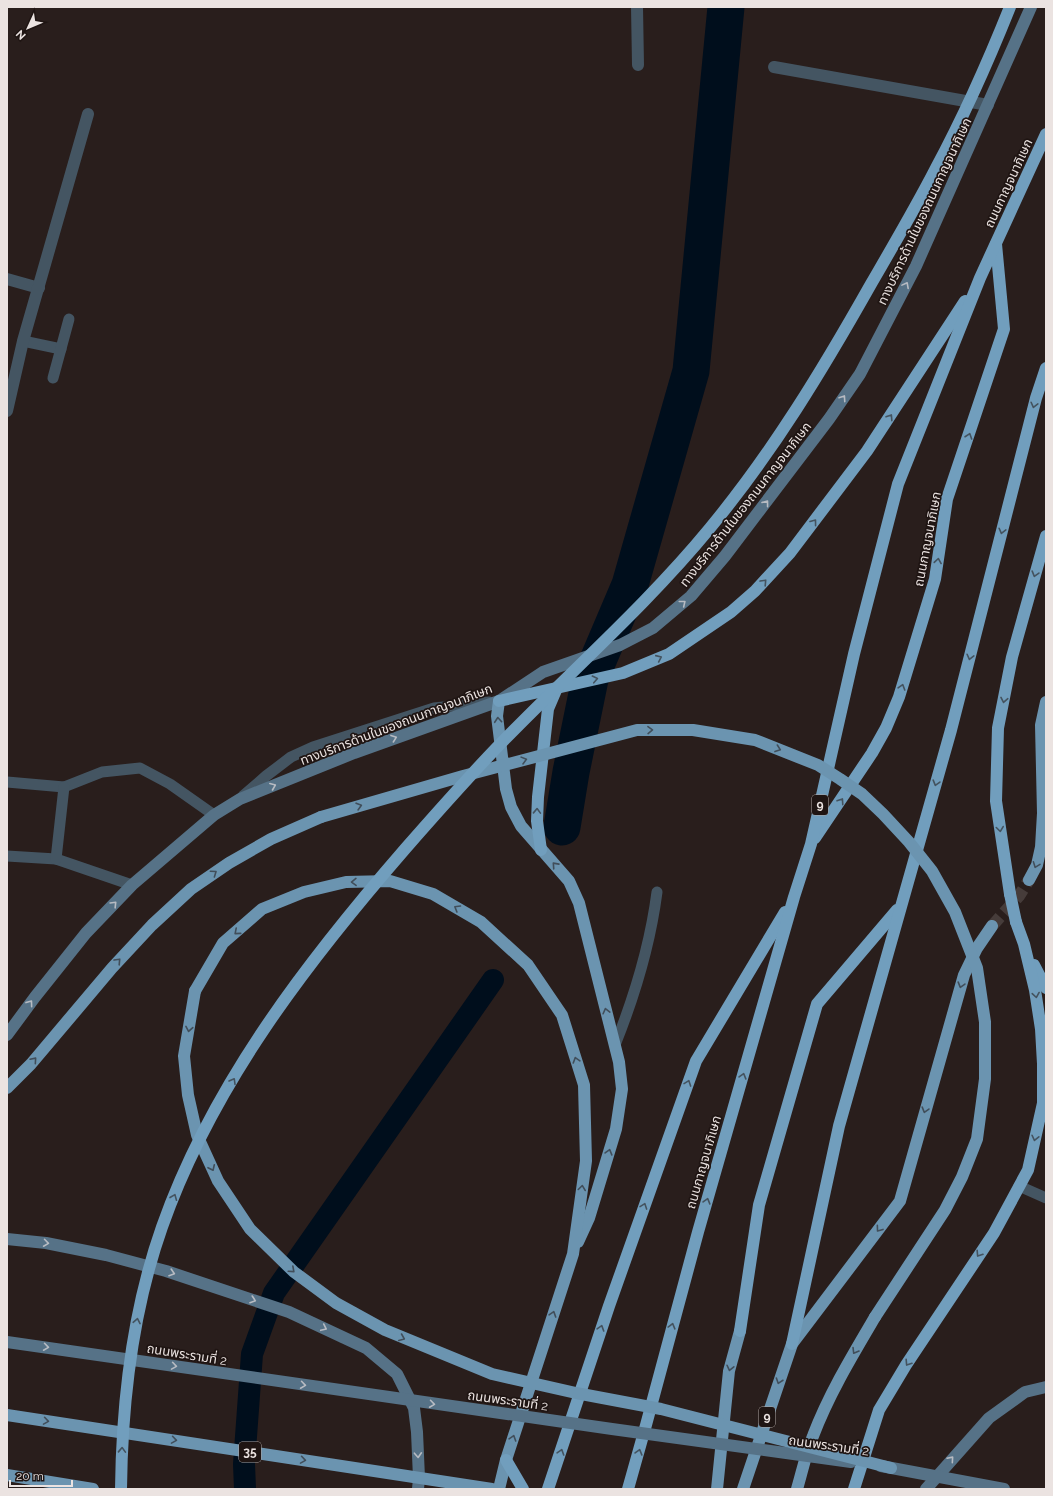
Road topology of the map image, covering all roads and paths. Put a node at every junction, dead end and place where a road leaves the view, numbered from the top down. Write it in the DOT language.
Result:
graph roads {
  1 [pos="637,7"];
  2 [pos="1010,7"];
  3 [pos="1031,7"];
  4 [pos="638,65"];
  5 [pos="774,67"];
  6 [pos="988,106"];
  7 [pos="88,114"];
  8 [pos="1046,134"];
  9 [pos="996,242"];
  10 [pos="980,278"];
  11 [pos="7,279"];
  12 [pos="39,288"];
  13 [pos="69,319"];
  14 [pos="23,341"];
  15 [pos="61,349"];
  16 [pos="1046,368"];
  17 [pos="53,378"];
  18 [pos="7,411"];
  19 [pos="1046,536"];
  20 [pos="562,686"];
  21 [pos="499,701"];
  22 [pos="1046,702"];
  23 [pos="7,782"];
  24 [pos="64,787"];
  25 [pos="240,799"];
  26 [pos="214,815"];
  27 [pos="811,844"];
  28 [pos="541,850"];
  29 [pos="7,856"];
  30 [pos="56,859"];
  31 [pos="1029,880"];
  32 [pos="132,885"];
  33 [pos="657,892"];
  34 [pos="794,897"];
  35 [pos="901,906"];
  36 [pos="992,926"];
  37 [pos="1024,944"];
  38 [pos="1046,988"];
  39 [pos="7,1035"];
  40 [pos="615,1045"];
  41 [pos="7,1088"];
  42 [pos="1019,1186"];
  43 [pos="1046,1198"];
  44 [pos="7,1239"];
  45 [pos="573,1254"];
  46 [pos="7,1342"];
  47 [pos="792,1344"];
  48 [pos="1046,1386"];
  49 [pos="7,1415"];
  50 [pos="506,1460"];
  51 [pos="891,1468"];
  52 [pos="7,1475"];
  53 [pos="93,1489"];
  54 [pos="121,1489"];
  55 [pos="418,1489"];
  56 [pos="492,1489"];
  57 [pos="499,1489"];
  58 [pos="523,1489"];
  59 [pos="548,1489"];
  60 [pos="628,1489"];
  61 [pos="717,1489"];
  62 [pos="743,1489"];
  63 [pos="797,1489"];
  64 [pos="854,1489"];
  65 [pos="926,1489"];
  66 [pos="1004,1489"];
  1 -- 4 [label="street"];
  54 -- 2 [label="highway, one-way, bridge"];
  3 -- 6 [label="main road, ทางบริการด้านในของถนนกาญจนาภิเษก"];
  5 -- 6 [label="street"];
  21 -- 6 [label="main road, ทางบริการด้านในของถนนกาญจนาภิเษก, one-way, bridge"];
  7 -- 12 [label="street"];
  8 -- 9 [label="highway, ถนนกาญจนาภิเษก / 9"];
  9 -- 10 [label="highway, ถนนกาญจนาภิเษก / 9"];
  27 -- 9 [label="highway, ถนนกาญจนาภิเษก / 9, one-way"];
  20 -- 10 [label="highway, one-way"];
  10 -- 27 [label="highway, ถนนกาญจนาภิเษก / 9"];
  11 -- 12 [label="street"];
  12 -- 14 [label="street"];
  13 -- 15 [label="lane"];
  14 -- 15 [label="lane"];
  14 -- 18 [label="street"];
  15 -- 17 [label="lane"];
  16 -- 35 [label="highway, 9, one-way"];
  19 -- 37 [label="highway, one-way, bridge"];
  20 -- 21 [label="highway"];
  28 -- 20 [label="highway, one-way"];
  25 -- 21 [label="main road, ทางบริการด้านในของถนนกาญจนาภิเษก, one-way"];
  21 -- 25 [label="lane"];
  28 -- 21 [label="highway, one-way"];
  22 -- 31 [label="highway, one-way"];
  23 -- 24 [label="lane"];
  24 -- 26 [label="lane"];
  24 -- 30 [label="lane"];
  25 -- 26 [label="main road, ทางบริการด้านในของถนนกาญจนาภิเษก"];
  26 -- 32 [label="main road, ทางบริการด้านในของถนนกาญจนาภิเษก"];
  27 -- 34 [label="highway, ถนนกาญจนาภิเษก / 9"];
  40 -- 28 [label="highway, one-way"];
  29 -- 30 [label="lane"];
  30 -- 32 [label="lane"];
  39 -- 32 [label="main road, ทางบริการด้านในของถนนกาญจนาภิเษก, one-way"];
  33 -- 40 [label="lane"];
  59 -- 34 [label="highway, one-way"];
  60 -- 34 [label="highway, ถนนกาญจนาภิเษก / 9, one-way"];
  35 -- 47 [label="highway, 9"];
  35 -- 61 [label="highway, one-way"];
  36 -- 47 [label="highway, one-way"];
  37 -- 38 [label="highway"];
  37 -- 42 [label="highway, one-way"];
  45 -- 40 [label="highway, one-way"];
  41 -- 63 [label="highway, one-way, bridge"];
  42 -- 43 [label="lane"];
  42 -- 64 [label="highway, one-way"];
  44 -- 55 [label="main road, one-way"];
  50 -- 45 [label="highway, one-way"];
  45 -- 51 [label="highway, one-way, bridge"];
  46 -- 51 [label="main road, ถนนพระรามที่ 2, one-way, bridge"];
  47 -- 62 [label="highway, 9, one-way"];
  65 -- 48 [label="main road, one-way"];
  49 -- 56 [label="highway, 35, one-way, bridge"];
  50 -- 57 [label="highway"];
  50 -- 58 [label="highway"];
  51 -- 66 [label="main road, ถนนพระรามที่ 2, bridge"];
  52 -- 53 [label="highway"];
}
